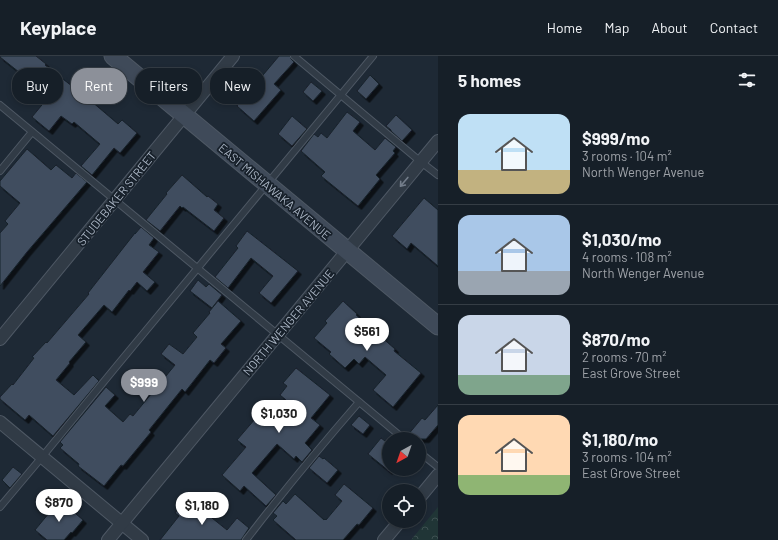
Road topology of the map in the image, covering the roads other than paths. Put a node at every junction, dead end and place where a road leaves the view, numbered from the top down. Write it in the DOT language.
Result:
graph roads {
  1 [pos="113,56"];
  2 [pos="233,56"];
  3 [pos="294,56"];
  4 [pos="373,56"];
  5 [pos="341,95"];
  6 [pos="0,105"];
  7 [pos="184,115"];
  8 [pos="32,132"];
  9 [pos="438,141"];
  10 [pos="421,162"];
  11 [pos="0,171"];
  12 [pos="438,175"];
  13 [pos="267,184"];
  14 [pos="115,200"];
  15 [pos="347,250"];
  16 [pos="197,268"];
  17 [pos="438,326"];
  18 [pos="278,335"];
  19 [pos="0,339"];
  20 [pos="359,402"];
  21 [pos="0,422"];
  22 [pos="395,432"];
  23 [pos="42,457"];
  24 [pos="426,458"];
  25 [pos="438,468"];
  26 [pos="438,474"];
  27 [pos="426,489"];
  28 [pos="0,507"];
  29 [pos="122,523"];
  30 [pos="394,528"];
  31 [pos="108,540"];
  32 [pos="142,540"];
  33 [pos="246,540"];
  34 [pos="384,540"];
  1 -- 7 [label="street, EAST MISHAWAKA AVENUE"];
  2 -- 7 [label="street, STUDEBAKER STREET"];
  3 -- 5 [label="lane"];
  4 -- 5 [label="lane"];
  5 -- 10 [label="lane"];
  5 -- 13 [label="lane"];
  6 -- 8 [label="lane"];
  7 -- 13 [label="street, EAST MISHAWAKA AVENUE"];
  7 -- 14 [label="street, STUDEBAKER STREET"];
  8 -- 11 [label="lane"];
  8 -- 14 [label="lane"];
  9 -- 10 [label="street, NORTH WENGER AVENUE"];
  10 -- 12 [label="lane"];
  10 -- 15 [label="street, NORTH WENGER AVENUE, one-way"];
  13 -- 15 [label="street, EAST MISHAWAKA AVENUE"];
  13 -- 16 [label="lane"];
  14 -- 16 [label="lane"];
  14 -- 19 [label="street, STUDEBAKER STREET"];
  15 -- 17 [label="street, EAST MISHAWAKA AVENUE"];
  15 -- 18 [label="street, NORTH WENGER AVENUE"];
  16 -- 18 [label="lane"];
  16 -- 23 [label="lane"];
  18 -- 20 [label="lane"];
  18 -- 29 [label="street, NORTH WENGER AVENUE"];
  20 -- 22 [label="lane"];
  20 -- 33 [label="lane"];
  21 -- 23 [label="street"];
  23 -- 28 [label="lane"];
  23 -- 29 [label="street"];
  24 -- 25 [label="lane"];
  26 -- 27 [label="street"];
  29 -- 31 [label="street, NORTH WENGER AVENUE"];
  29 -- 32 [label="street"];
  30 -- 34 [label="street"];
}
